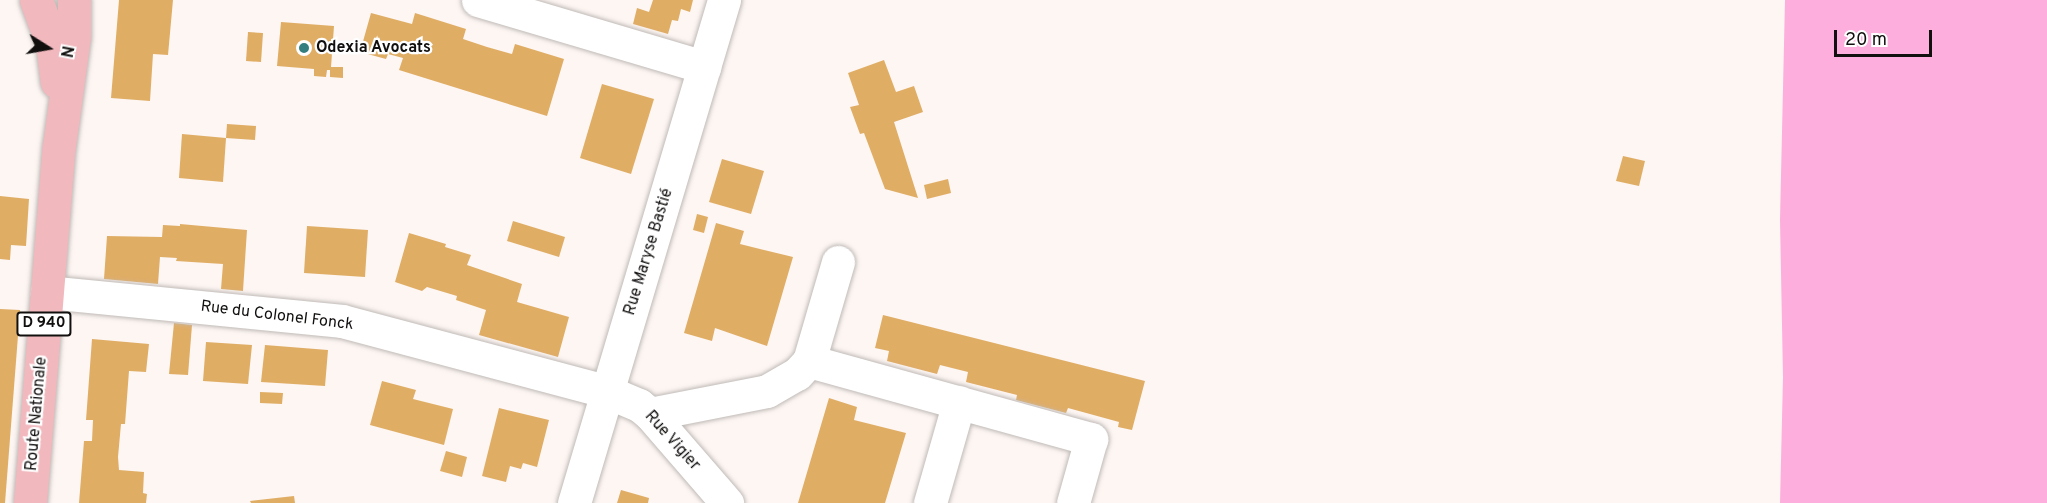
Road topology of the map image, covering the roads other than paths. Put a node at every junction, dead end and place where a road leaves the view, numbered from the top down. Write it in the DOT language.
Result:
graph roads {
  1 [pos="36,0"];
  2 [pos="74,0"];
  3 [pos="478,0"];
  4 [pos="724,0"];
  5 [pos="704,67"];
  6 [pos="59,146"];
  7 [pos="838,262"];
  8 [pos="47,292"];
  9 [pos="809,361"];
  10 [pos="608,392"];
  11 [pos="959,402"];
  12 [pos="650,414"];
  13 [pos="30,503"];
  14 [pos="574,503"];
  15 [pos="727,503"];
  16 [pos="930,503"];
  17 [pos="1073,503"];
  1 -- 6 [label="main road, Route Nationale / D 940"];
  2 -- 6 [label="main road, Route Nationale / D 940"];
  3 -- 5 [label="street"];
  4 -- 5 [label="street, Rue Maryse Bastié"];
  5 -- 10 [label="street, Rue Maryse Bastié"];
  6 -- 8 [label="main road, Route Nationale / D 940"];
  7 -- 9 [label="street"];
  8 -- 10 [label="street, Rue du Colonel Fonck"];
  8 -- 13 [label="main road, Route Nationale / D 940"];
  9 -- 11 [label="street"];
  9 -- 12 [label="street"];
  10 -- 12 [label="street, Rue Vigier"];
  10 -- 14 [label="street, Rue Maryse Bastié"];
  11 -- 16 [label="street"];
  11 -- 17 [label="street"];
  12 -- 15 [label="street, Rue Vigier"];
}
